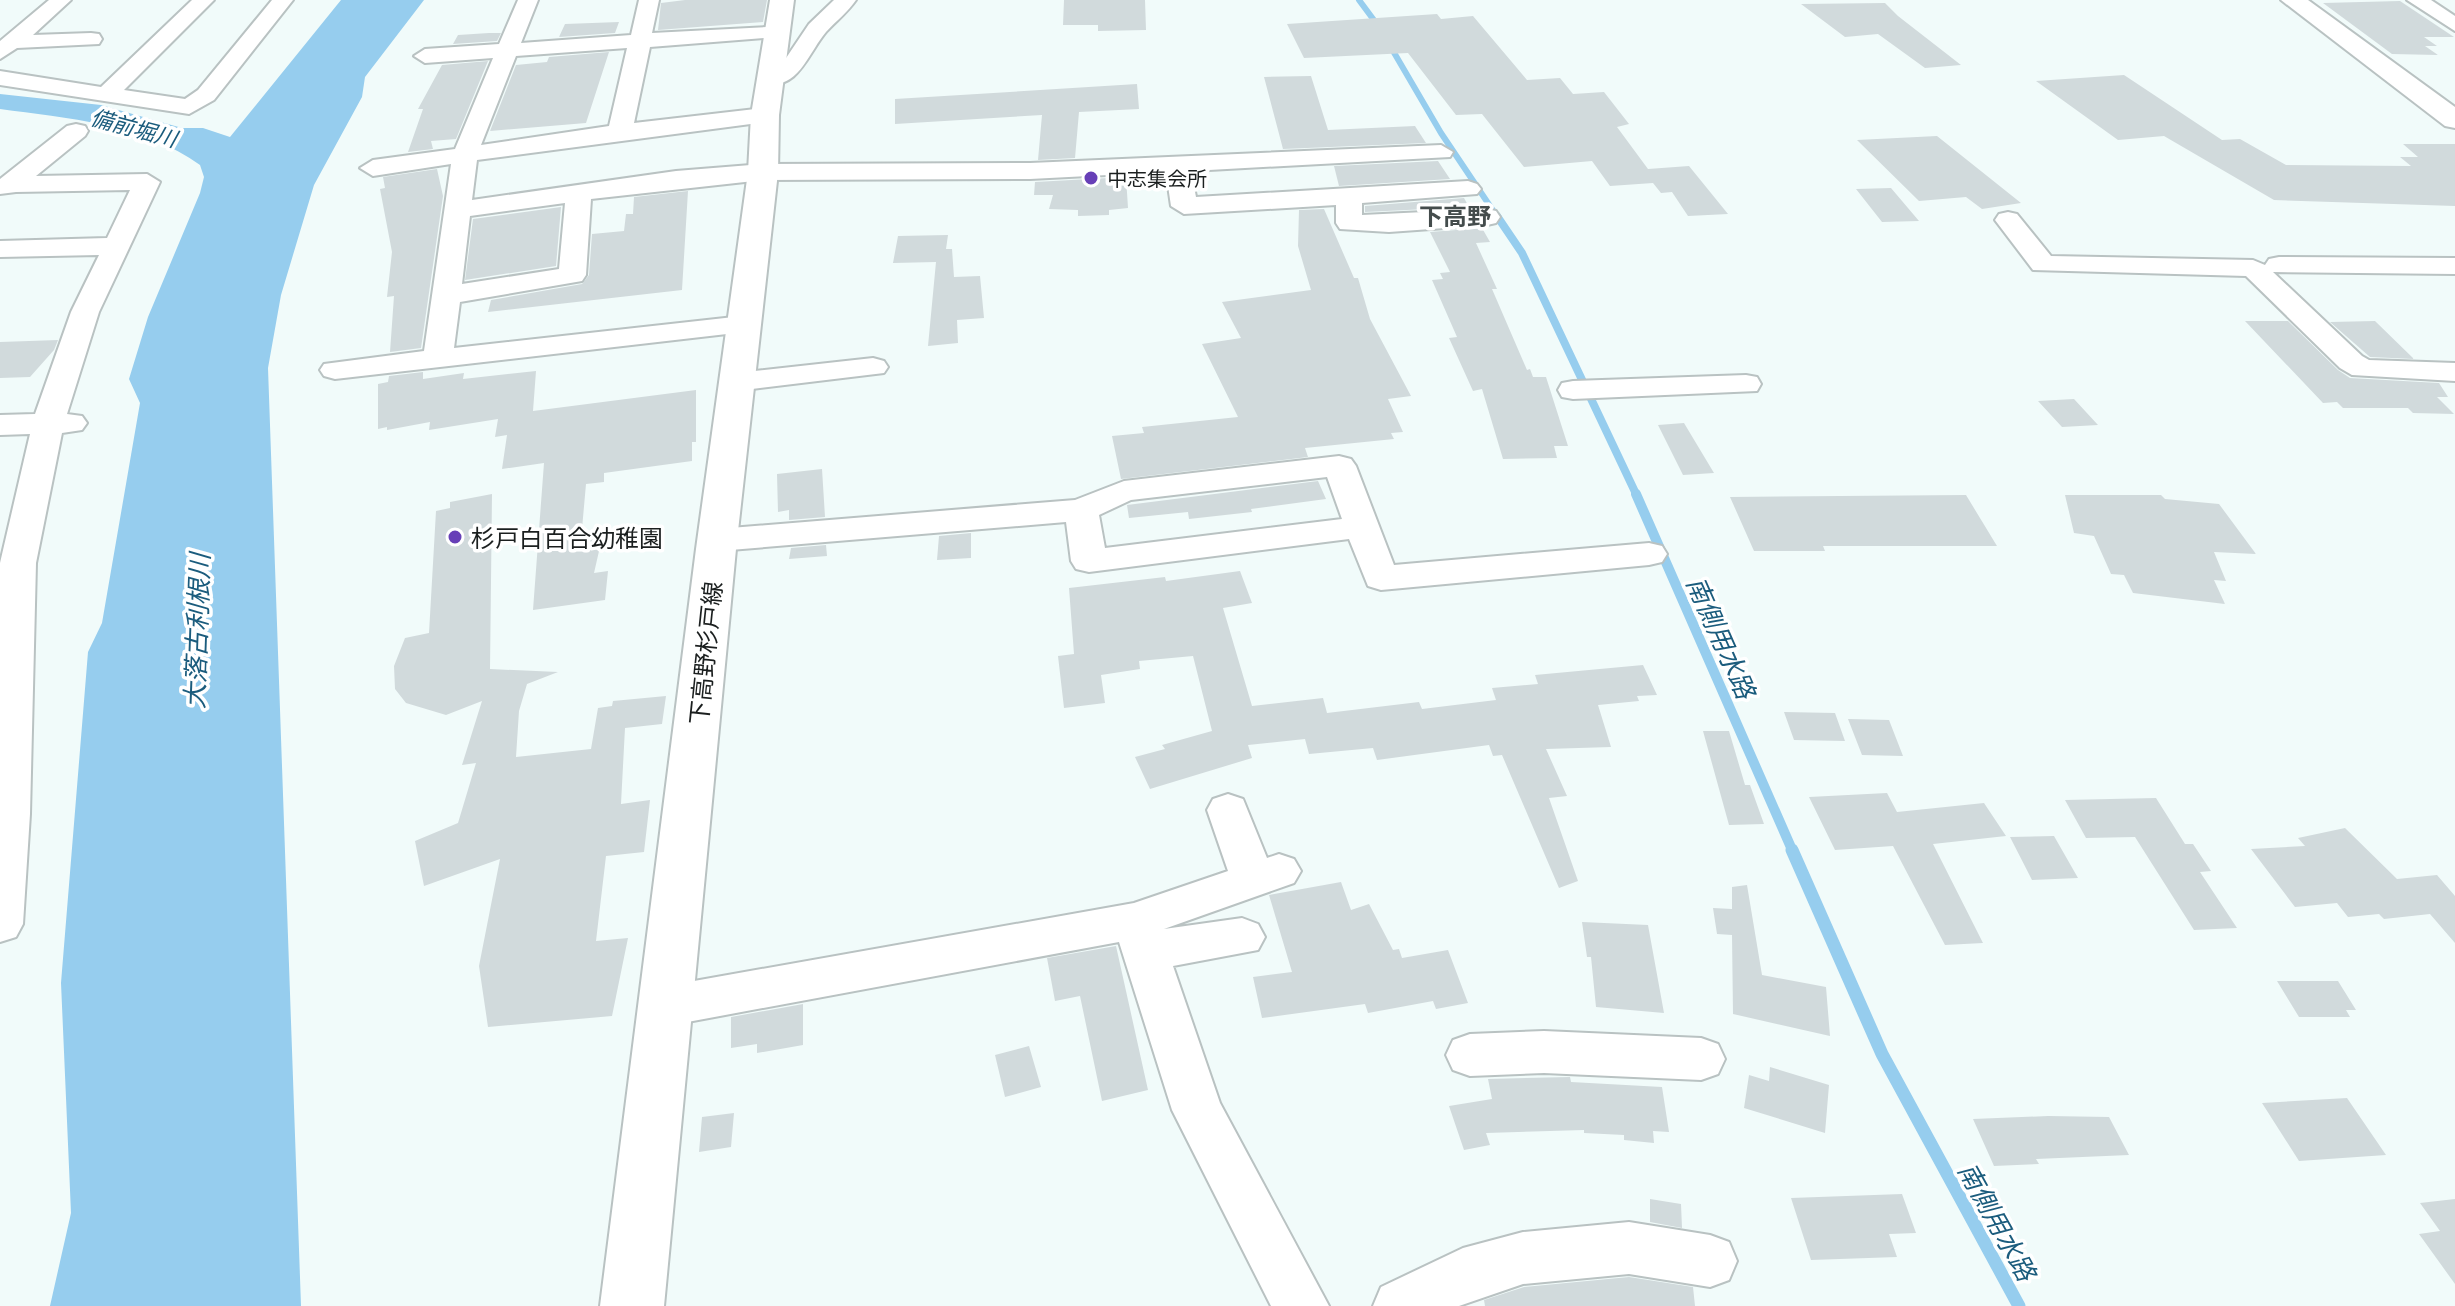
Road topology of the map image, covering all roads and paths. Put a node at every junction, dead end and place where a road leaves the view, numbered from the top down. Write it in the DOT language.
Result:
graph roads {
  1 [pos="61,0"];
  2 [pos="204,0"];
  3 [pos="283,0"];
  4 [pos="528,0"];
  5 [pos="649,0"];
  6 [pos="846,0"];
  7 [pos="2293,0"];
  8 [pos="2436,8"];
  9 [pos="780,15"];
  10 [pos="2455,25"];
  11 [pos="91,39"];
  12 [pos="639,41"];
  13 [pos="6,47"];
  14 [pos="508,50"];
  15 [pos="425,56"];
  16 [pos="0,78"];
  17 [pos="108,93"];
  18 [pos="768,96"];
  19 [pos="2451,114"];
  20 [pos="679,125"];
  21 [pos="76,131"];
  22 [pos="620,132"];
  23 [pos="1441,152"];
  24 [pos="465,154"];
  25 [pos="1178,165"];
  26 [pos="373,168"];
  27 [pos="763,172"];
  28 [pos="676,179"];
  29 [pos="5,188"];
  30 [pos="1468,189"];
  31 [pos="579,193"];
  32 [pos="1349,196"];
  33 [pos="459,210"];
  34 [pos="1487,217"];
  35 [pos="2008,220"];
  36 [pos="114,246"];
  37 [pos="0,249"];
  38 [pos="2279,265"];
  39 [pos="2455,266"];
  40 [pos="447,295"];
  41 [pos="743,325"];
  42 [pos="438,356"];
  43 [pos="873,367"];
  44 [pos="335,370"];
  45 [pos="2455,372"];
  46 [pos="736,382"];
  47 [pos="1746,384"];
  48 [pos="1573,390"];
  49 [pos="61,423"];
  50 [pos="0,425"];
  51 [pos="1081,510"];
  52 [pos="1362,527"];
  53 [pos="718,540"];
  54 [pos="1649,554"];
  55 [pos="1228,810"];
  56 [pos="0,924"];
  57 [pos="1140,936"];
  58 [pos="1242,937"];
  59 [pos="666,1006"];
  60 [pos="1470,1055"];
  61 [pos="1701,1059"];
  62 [pos="1710,1261"];
  63 [pos="632,1306"];
  64 [pos="1301,1306"];
  65 [pos="1401,1306"];
  1 -- 13 [label="street"];
  2 -- 17 [label="street"];
  3 -- 17 [label="street"];
  4 -- 14 [label="street"];
  5 -- 12 [label="street"];
  6 -- 18 [label="street"];
  7 -- 19 [label="main road"];
  8 -- 10 [label="street"];
  9 -- 12 [label="street"];
  9 -- 18 [label="main road, 下高野杉戸線"];
  11 -- 13 [label="street"];
  12 -- 14 [label="street"];
  12 -- 22 [label="street"];
  14 -- 15 [label="street"];
  14 -- 24 [label="street"];
  16 -- 17 [label="street"];
  18 -- 20 [label="street"];
  18 -- 27 [label="main road, 下高野杉戸線"];
  20 -- 22 [label="street"];
  20 -- 28 [label="street"];
  21 -- 29 [label="street"];
  22 -- 24 [label="street"];
  23 -- 25 [label="street"];
  24 -- 26 [label="street"];
  24 -- 33 [label="street"];
  25 -- 27 [label="street"];
  25 -- 32 [label="street"];
  27 -- 28 [label="street"];
  27 -- 41 [label="main road, 下高野杉戸線"];
  28 -- 31 [label="street"];
  29 -- 36 [label="street"];
  30 -- 32 [label="street"];
  31 -- 33 [label="street"];
  31 -- 40 [label="street"];
  32 -- 34 [label="street"];
  33 -- 40 [label="street"];
  35 -- 45 [label="street"];
  36 -- 37 [label="street"];
  36 -- 49 [label="street"];
  38 -- 39 [label="street"];
  40 -- 42 [label="street"];
  41 -- 42 [label="street"];
  41 -- 46 [label="main road, 下高野杉戸線"];
  42 -- 44 [label="street"];
  43 -- 46 [label="street"];
  46 -- 53 [label="main road, 下高野杉戸線"];
  47 -- 48 [label="street"];
  49 -- 50 [label="street"];
  49 -- 56 [label="street"];
  51 -- 52 [label="street"];
  51 -- 52 [label="street"];
  51 -- 53 [label="street"];
  52 -- 54 [label="street"];
  53 -- 59 [label="main road, 下高野杉戸線"];
  55 -- 57 [label="street"];
  57 -- 58 [label="street"];
  57 -- 59 [label="street"];
  57 -- 64 [label="street"];
  59 -- 63 [label="main road, 下高野杉戸線"];
  60 -- 61 [label="street"];
  62 -- 65 [label="street"];
}
